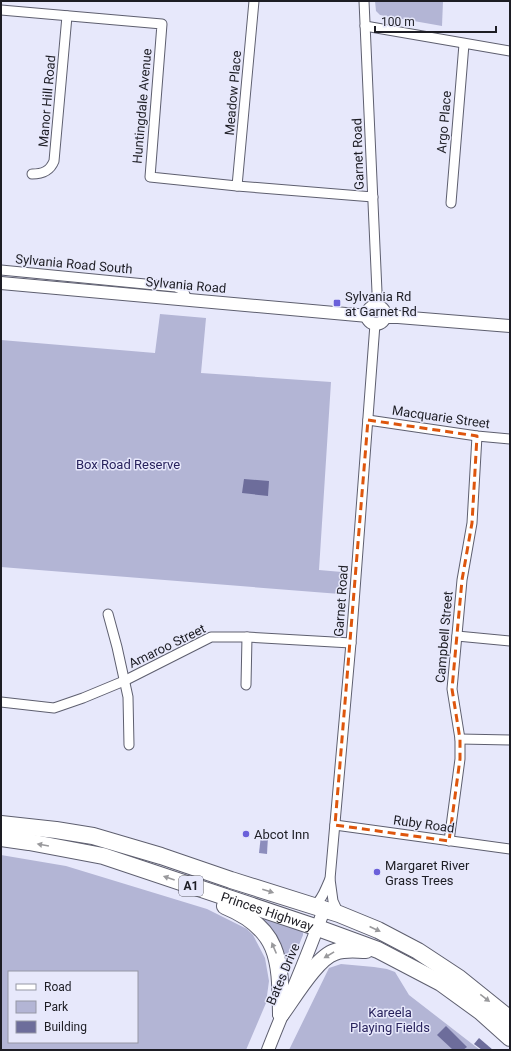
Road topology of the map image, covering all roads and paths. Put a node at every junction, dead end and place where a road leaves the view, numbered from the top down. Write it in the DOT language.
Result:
graph roads {
  1 [pos="254,1"];
  2 [pos="364,1"];
  3 [pos="1,10"];
  4 [pos="67,16"];
  5 [pos="365,26"];
  6 [pos="464,44"];
  7 [pos="510,51"];
  8 [pos="32,174"];
  9 [pos="237,186"];
  10 [pos="372,197"];
  11 [pos="451,203"];
  12 [pos="1,270"];
  13 [pos="1,283"];
  14 [pos="187,299"];
  15 [pos="376,316"];
  16 [pos="510,326"];
  17 [pos="368,420"];
  18 [pos="477,436"];
  19 [pos="510,439"];
  20 [pos="108,614"];
  21 [pos="457,636"];
  22 [pos="247,637"];
  23 [pos="510,641"];
  24 [pos="351,643"];
  25 [pos="124,681"];
  26 [pos="246,685"];
  27 [pos="1,702"];
  28 [pos="460,739"];
  29 [pos="510,740"];
  30 [pos="129,745"];
  31 [pos="1,824"];
  32 [pos="335,825"];
  33 [pos="1,838"];
  34 [pos="449,841"];
  35 [pos="510,849"];
  36 [pos="330,879"];
  37 [pos="203,890"];
  38 [pos="319,908"];
  39 [pos="339,914"];
  40 [pos="318,928"];
  41 [pos="378,950"];
  42 [pos="281,1014"];
  43 [pos="510,1019"];
  44 [pos="510,1038"];
  45 [pos="268,1050"];
  1 -- 9 [label="street, Meadow Place"];
  2 -- 5 [label="street, Garnet Road"];
  3 -- 4 [label="street, Huntingdale Avenue"];
  4 -- 8 [label="street, Manor Hill Road"];
  4 -- 9 [label="street, Huntingdale Avenue"];
  5 -- 6 [label="street"];
  5 -- 10 [label="street, Garnet Road"];
  6 -- 7 [label="street"];
  6 -- 11 [label="street, Argo Place"];
  9 -- 10 [label="street, Huntingdale Avenue"];
  10 -- 15 [label="street, Garnet Road"];
  12 -- 14 [label="street, Sylvania Road South"];
  13 -- 14 [label="street, Sylvania Road"];
  14 -- 15 [label="street, Sylvania Road"];
  15 -- 16 [label="street, Sylvania Road"];
  15 -- 17 [label="street, Garnet Road"];
  17 -- 18 [label="street, Macquarie Street"];
  17 -- 24 [label="street, Garnet Road"];
  18 -- 19 [label="street, Macquarie Street"];
  18 -- 21 [label="street, Campbell Street"];
  20 -- 25 [label="street"];
  21 -- 23 [label="street"];
  21 -- 28 [label="street, Campbell Street"];
  22 -- 24 [label="street, Amaroo Street"];
  22 -- 25 [label="street, Amaroo Street"];
  22 -- 26 [label="street"];
  24 -- 32 [label="street, Garnet Road"];
  25 -- 27 [label="street, Amaroo Street"];
  25 -- 30 [label="street"];
  28 -- 29 [label="street"];
  28 -- 34 [label="street, Campbell Street"];
  31 -- 38 [label="highway, Princes Highway / A1, one-way"];
  32 -- 34 [label="street, Ruby Road"];
  32 -- 36 [label="street, Garnet Road"];
  37 -- 33 [label="highway, Princes Highway / A1, one-way"];
  34 -- 35 [label="street, Ruby Road"];
  36 -- 38 [label="street, Garnet Road"];
  36 -- 39 [label="street, Garnet Road"];
  37 -- 40 [label="highway, Princes Highway / A1"];
  42 -- 37 [label="highway, one-way"];
  38 -- 39 [label="highway, Princes Highway / A1"];
  38 -- 40 [label="street, Bates Drive"];
  39 -- 43 [label="highway, Princes Highway / A1, one-way"];
  40 -- 41 [label="highway, Princes Highway / A1"];
  40 -- 42 [label="street, Bates Drive"];
  41 -- 42 [label="highway, one-way"];
  41 -- 44 [label="highway, Princes Highway / A1"];
  42 -- 45 [label="street, Bates Drive"];
}
